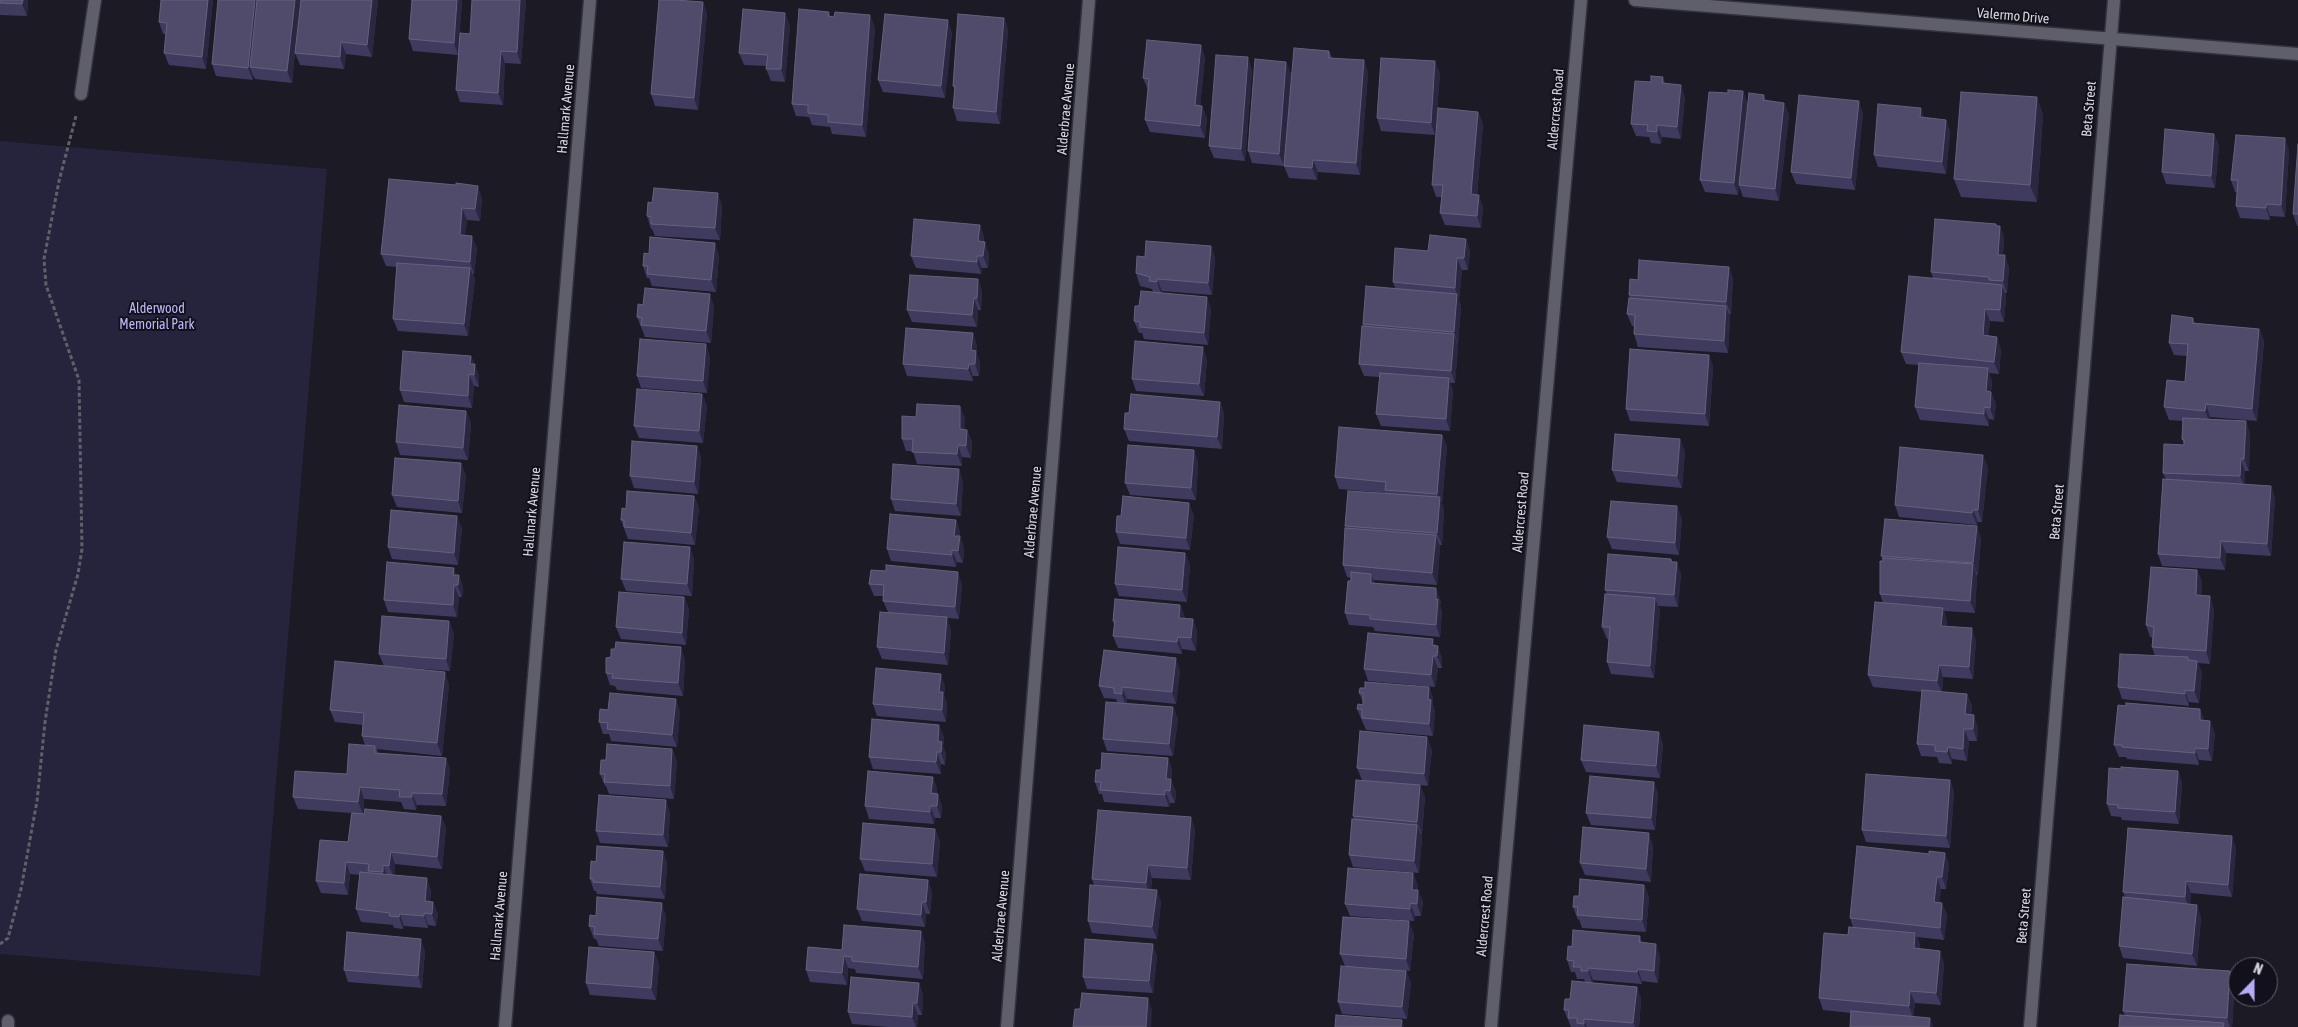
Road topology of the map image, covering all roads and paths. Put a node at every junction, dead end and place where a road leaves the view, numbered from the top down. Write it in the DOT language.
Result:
graph roads {
  1 [pos="94,0"];
  2 [pos="590,0"];
  3 [pos="1089,0"];
  4 [pos="1581,0"];
  5 [pos="1635,0"];
  6 [pos="2114,0"];
  7 [pos="2110,39"];
  8 [pos="2298,54"];
  9 [pos="81,94"];
  10 [pos="0,944"];
  11 [pos="505,1027"];
  12 [pos="1007,1027"];
  13 [pos="1491,1027"];
  14 [pos="2030,1027"];
  1 -- 9 [label="street"];
  2 -- 11 [label="street, Hallmark Avenue"];
  3 -- 12 [label="street, Alderbrae Avenue"];
  4 -- 13 [label="street, Aldercrest Road"];
  5 -- 7 [label="street, Valermo Drive"];
  6 -- 7 [label="street, Beta Street"];
  7 -- 8 [label="street, Valermo Drive"];
  7 -- 14 [label="street, Beta Street"];
  9 -- 10 [label="path"];
}
